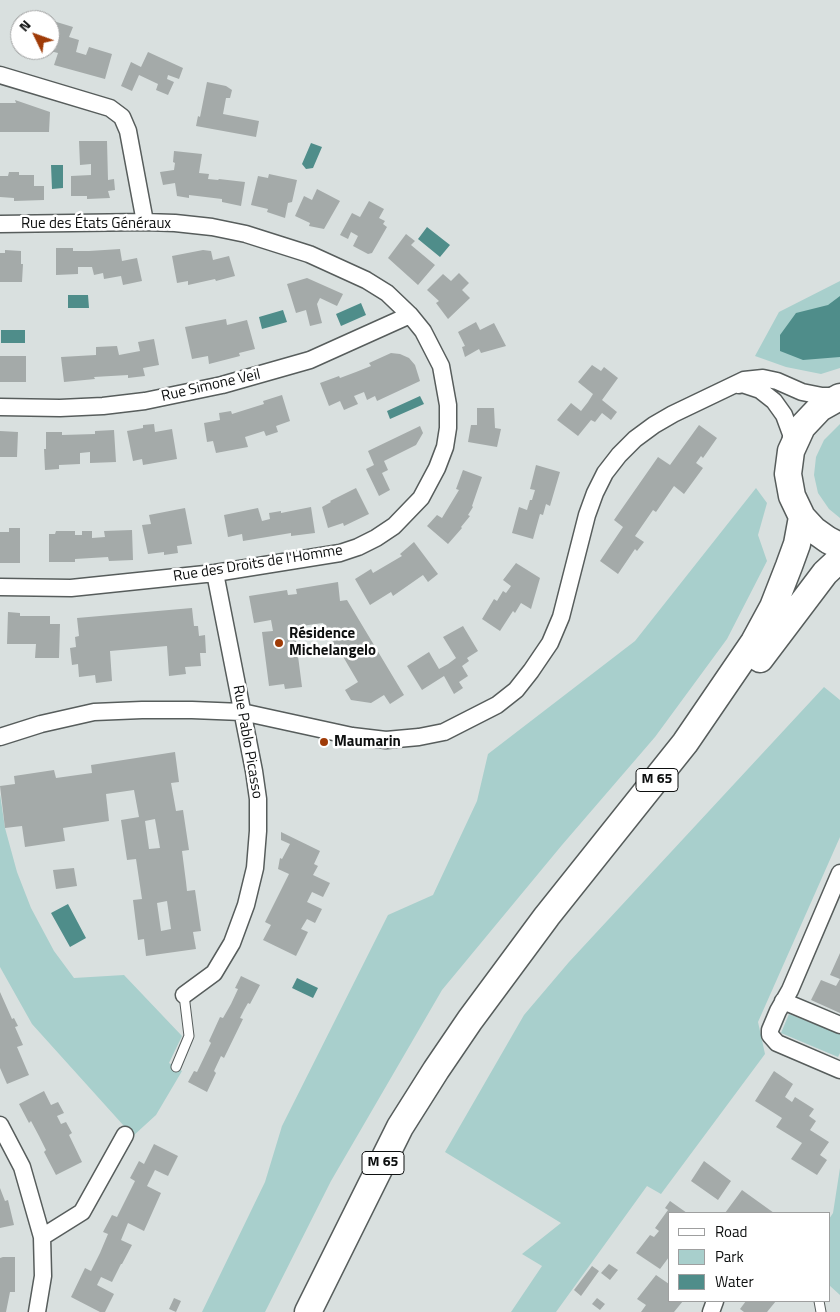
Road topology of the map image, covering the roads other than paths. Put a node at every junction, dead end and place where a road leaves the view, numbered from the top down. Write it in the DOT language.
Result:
graph roads {
  1 [pos="0,75"];
  2 [pos="145,222"];
  3 [pos="0,224"];
  4 [pos="410,315"];
  5 [pos="727,387"];
  6 [pos="840,396"];
  7 [pos="0,407"];
  8 [pos="791,451"];
  9 [pos="802,517"];
  10 [pos="840,546"];
  11 [pos="840,559"];
  12 [pos="215,573"];
  13 [pos="0,587"];
  14 [pos="242,712"];
  15 [pos="0,737"];
  16 [pos="840,873"];
  17 [pos="184,995"];
  18 [pos="783,1001"];
  19 [pos="470,1020"];
  20 [pos="840,1025"];
  21 [pos="176,1067"];
  22 [pos="840,1070"];
  23 [pos="0,1125"];
  24 [pos="125,1135"];
  25 [pos="42,1236"];
  26 [pos="37,1312"];
  27 [pos="308,1312"];
  1 -- 2 [label="street"];
  2 -- 3 [label="street, Rue des États Généraux"];
  2 -- 4 [label="street, Rue des États Généraux"];
  4 -- 7 [label="street, Rue Simone Veil"];
  4 -- 12 [label="street, Rue des Droits de l'Homme"];
  5 -- 6 [label="street"];
  5 -- 8 [label="street"];
  5 -- 14 [label="street"];
  6 -- 8 [label="main road"];
  8 -- 9 [label="main road"];
  9 -- 10 [label="main road"];
  9 -- 19 [label="main road, M 65"];
  11 -- 19 [label="main road, M 65"];
  12 -- 13 [label="street, Rue des Droits de l'Homme"];
  12 -- 14 [label="street, Rue Pablo Picasso"];
  14 -- 15 [label="street"];
  14 -- 17 [label="street, Rue Pablo Picasso"];
  16 -- 18 [label="street"];
  17 -- 21 [label="lane, Rue Pablo Picasso"];
  18 -- 20 [label="street"];
  18 -- 22 [label="street"];
  19 -- 27 [label="main road, M 65"];
  23 -- 25 [label="street"];
  24 -- 25 [label="street"];
  25 -- 26 [label="street"];
}
